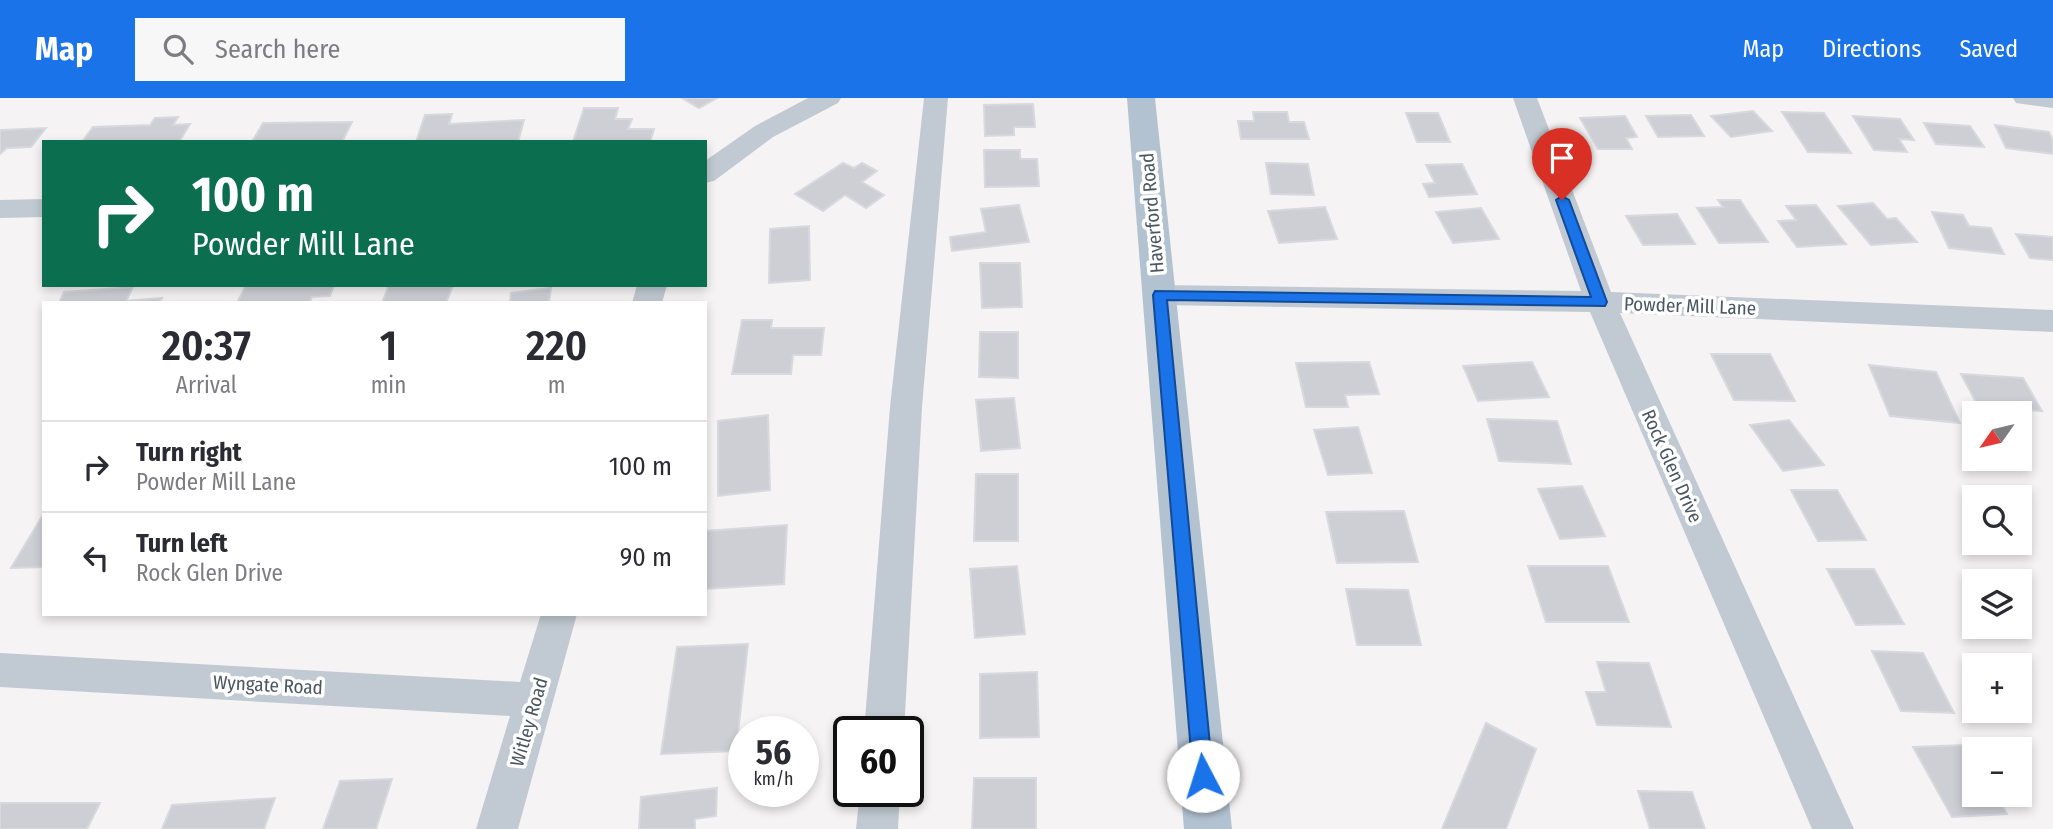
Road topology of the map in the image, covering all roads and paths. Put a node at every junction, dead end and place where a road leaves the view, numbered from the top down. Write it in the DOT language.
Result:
graph roads {
  1 [pos="829,98"];
  2 [pos="936,98"];
  3 [pos="1141,98"];
  4 [pos="1524,98"];
  5 [pos="2025,98"];
  6 [pos="2053,100"];
  7 [pos="707,173"];
  8 [pos="42,208"];
  9 [pos="0,209"];
  10 [pos="1160,295"];
  11 [pos="1600,302"];
  12 [pos="2053,321"];
  13 [pos="558,616"];
  14 [pos="0,670"];
  15 [pos="536,700"];
  16 [pos="885,716"];
  17 [pos="879,807"];
  18 [pos="497,829"];
  19 [pos="877,829"];
  20 [pos="1208,829"];
  21 [pos="1833,829"];
  1 -- 7 [label="street"];
  2 -- 16 [label="street"];
  3 -- 10 [label="main road, Haverford Road"];
  4 -- 11 [label="street, Rock Glen Drive"];
  5 -- 6 [label="street"];
  8 -- 9 [label="street"];
  10 -- 11 [label="street, Powder Mill Lane"];
  10 -- 20 [label="main road, Haverford Road"];
  11 -- 12 [label="street, Powder Mill Lane"];
  11 -- 21 [label="street, Rock Glen Drive"];
  13 -- 15 [label="street, Witley Road"];
  14 -- 15 [label="street, Wyngate Road"];
  15 -- 18 [label="street, Witley Road"];
  17 -- 19 [label="street"];
}
